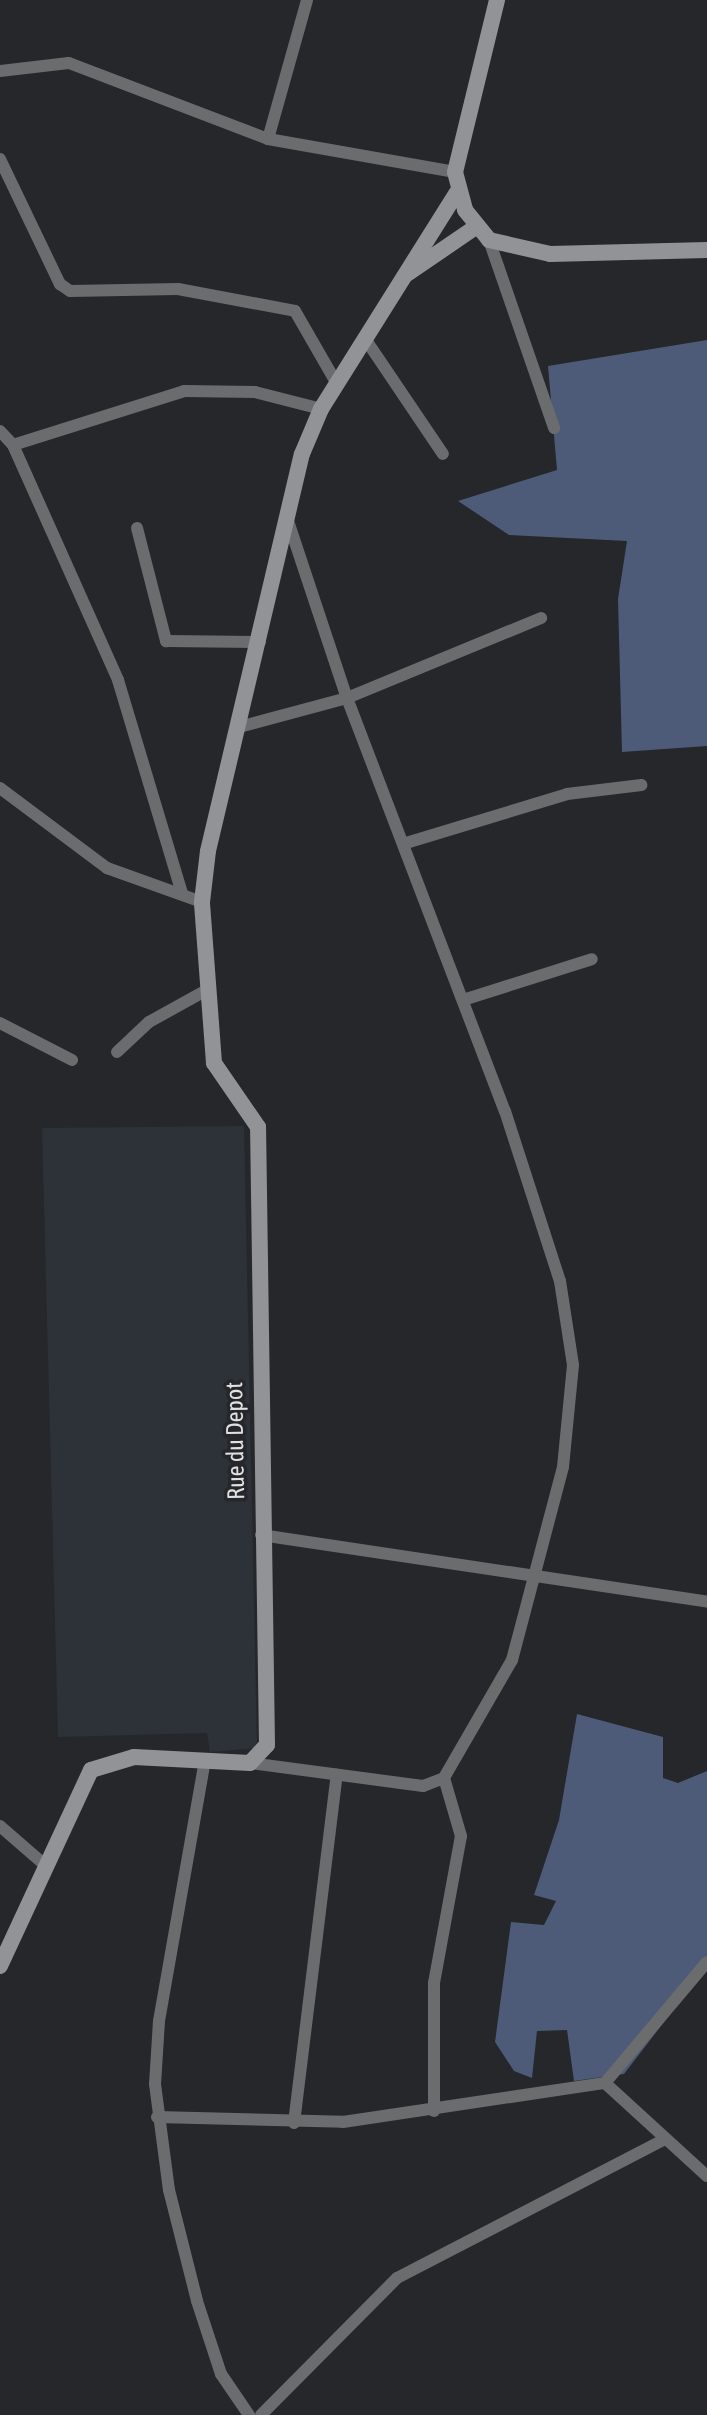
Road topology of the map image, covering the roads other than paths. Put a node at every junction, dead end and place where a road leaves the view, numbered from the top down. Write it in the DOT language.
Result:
graph roads {
  1 [pos="307,0"];
  2 [pos="497,0"];
  3 [pos="0,71"];
  4 [pos="268,139"];
  5 [pos="0,159"];
  6 [pos="455,172"];
  7 [pos="457,192"];
  8 [pos="477,226"];
  9 [pos="489,240"];
  10 [pos="707,250"];
  11 [pos="407,274"];
  12 [pos="364,337"];
  13 [pos="337,384"];
  14 [pos="321,409"];
  15 [pos="554,428"];
  16 [pos="0,431"];
  17 [pos="13,445"];
  18 [pos="443,454"];
  19 [pos="287,518"];
  20 [pos="137,528"];
  21 [pos="541,618"];
  22 [pos="260,642"];
  23 [pos="347,698"];
  24 [pos="239,727"];
  25 [pos="641,785"];
  26 [pos="0,788"];
  27 [pos="406,843"];
  28 [pos="182,894"];
  29 [pos="202,902"];
  30 [pos="592,959"];
  31 [pos="205,991"];
  32 [pos="463,1000"];
  33 [pos="0,1023"];
  34 [pos="117,1052"];
  35 [pos="72,1060"];
  36 [pos="261,1535"];
  37 [pos="536,1576"];
  38 [pos="707,1602"];
  39 [pos="205,1760"];
  40 [pos="250,1763"];
  41 [pos="337,1775"];
  42 [pos="444,1778"];
  43 [pos="0,1826"];
  44 [pos="46,1866"];
  45 [pos="4,1944"];
  46 [pos="707,1962"];
  47 [pos="0,1966"];
  48 [pos="605,2083"];
  49 [pos="434,2111"];
  50 [pos="157,2117"];
  51 [pos="294,2123"];
  52 [pos="665,2139"];
  53 [pos="707,2176"];
  54 [pos="249,2415"];
  55 [pos="261,2415"];
  1 -- 4 [label="street"];
  2 -- 6 [label="street"];
  3 -- 4 [label="street"];
  4 -- 6 [label="street"];
  5 -- 13 [label="street"];
  6 -- 7 [label="street"];
  7 -- 8 [label="street"];
  7 -- 11 [label="street, Rue du Depot"];
  8 -- 9 [label="street"];
  8 -- 11 [label="street"];
  9 -- 10 [label="street"];
  9 -- 15 [label="street"];
  11 -- 12 [label="street, Rue du Depot"];
  12 -- 13 [label="street, Rue du Depot"];
  12 -- 18 [label="street"];
  13 -- 14 [label="street, Rue du Depot"];
  14 -- 17 [label="street"];
  14 -- 19 [label="street, Rue du Depot"];
  16 -- 17 [label="street"];
  17 -- 28 [label="street"];
  19 -- 22 [label="street, Rue du Depot"];
  19 -- 23 [label="street"];
  20 -- 22 [label="street"];
  21 -- 23 [label="street"];
  22 -- 24 [label="street, Rue du Depot"];
  23 -- 24 [label="street"];
  23 -- 27 [label="street"];
  24 -- 29 [label="street, Rue du Depot"];
  25 -- 27 [label="street"];
  26 -- 28 [label="street"];
  27 -- 32 [label="street"];
  28 -- 29 [label="street"];
  29 -- 31 [label="street, Rue du Depot"];
  30 -- 32 [label="street"];
  31 -- 34 [label="street"];
  31 -- 36 [label="street, Rue du Depot"];
  32 -- 37 [label="street"];
  33 -- 35 [label="street"];
  36 -- 37 [label="street"];
  36 -- 40 [label="street, Rue du Depot"];
  37 -- 38 [label="street"];
  37 -- 42 [label="street"];
  39 -- 40 [label="street"];
  39 -- 44 [label="street"];
  39 -- 50 [label="street"];
  40 -- 41 [label="street"];
  41 -- 42 [label="street"];
  41 -- 51 [label="street"];
  42 -- 49 [label="street"];
  43 -- 44 [label="street"];
  44 -- 45 [label="street"];
  45 -- 47 [label="street"];
  46 -- 48 [label="street"];
  48 -- 49 [label="street"];
  48 -- 52 [label="street"];
  49 -- 51 [label="street"];
  50 -- 51 [label="street"];
  50 -- 54 [label="street"];
  52 -- 53 [label="street"];
  52 -- 55 [label="street"];
}
